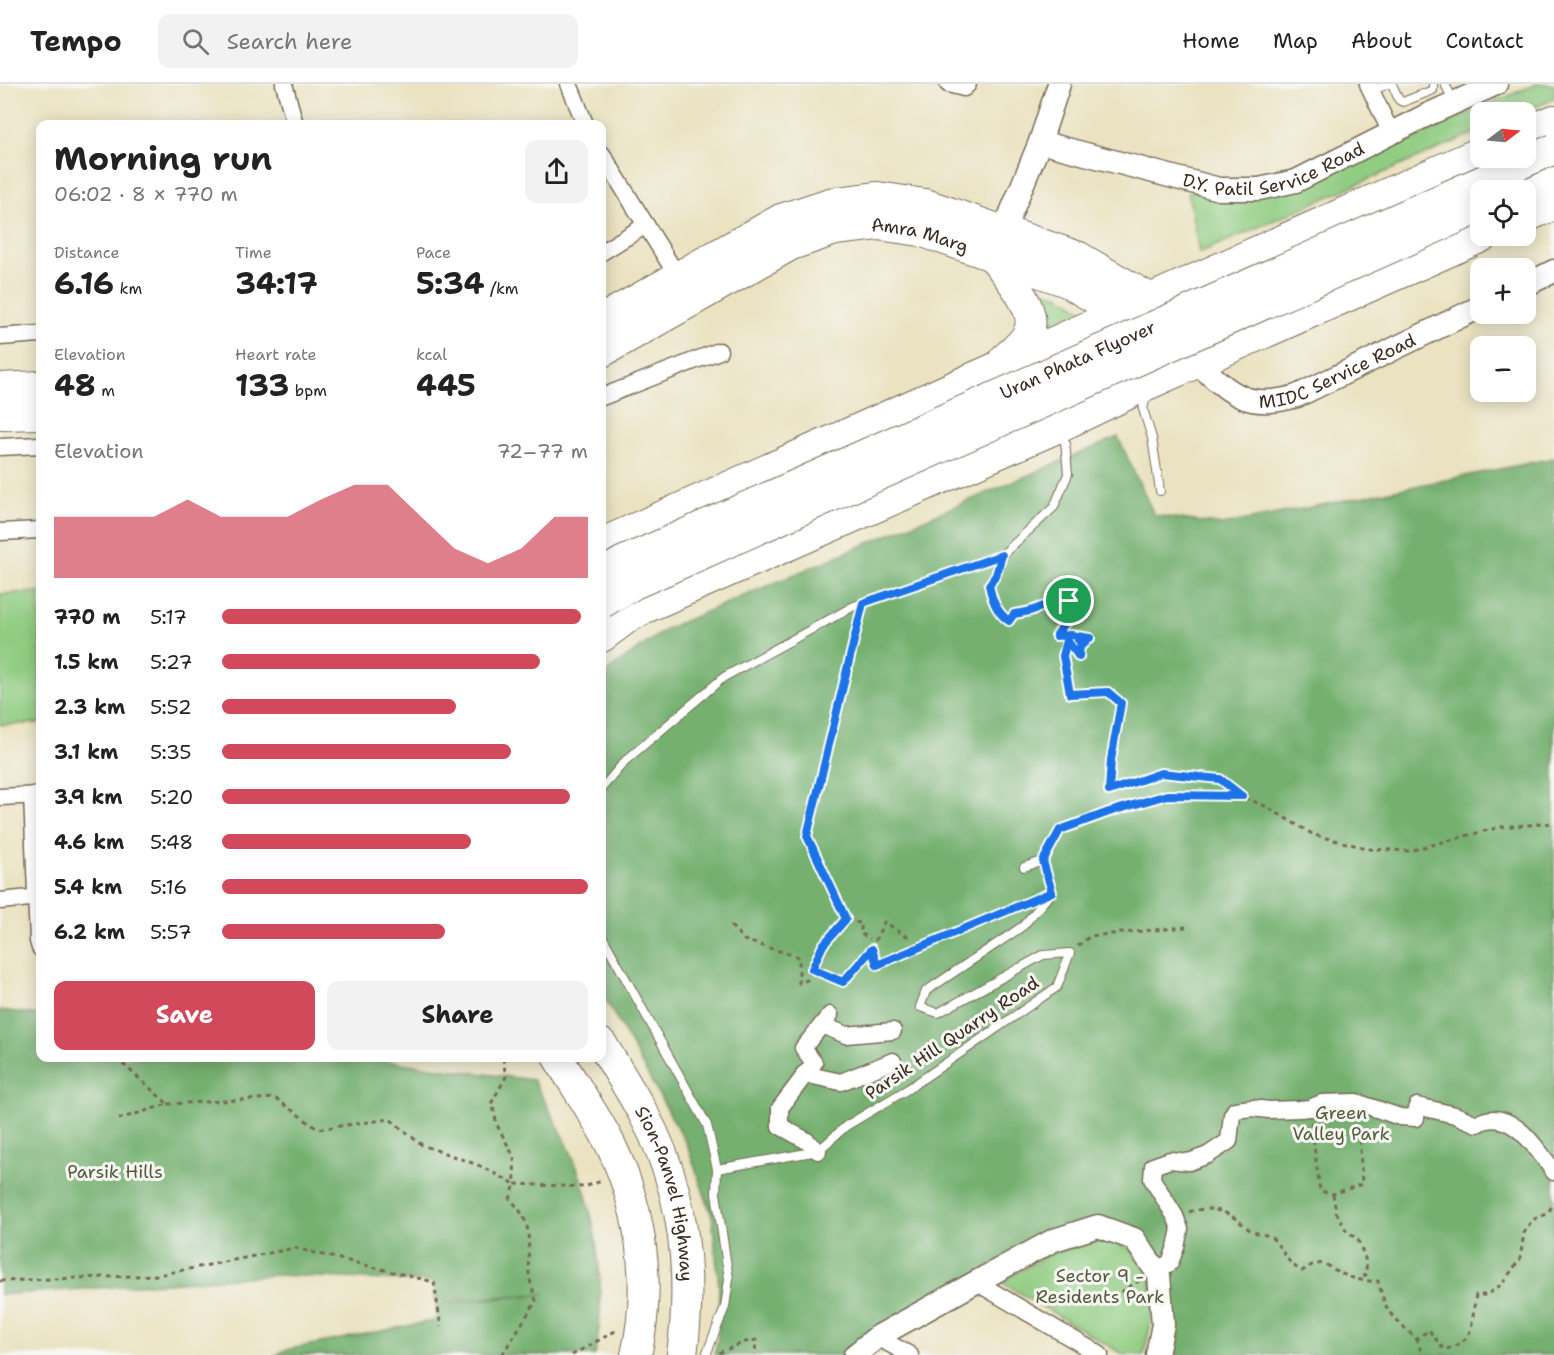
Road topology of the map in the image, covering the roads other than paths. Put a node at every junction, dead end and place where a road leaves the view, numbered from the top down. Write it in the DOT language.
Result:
graph roads {
  1 [pos="284,84"];
  2 [pos="569,84"];
  3 [pos="948,84"];
  4 [pos="968,84"];
  5 [pos="1059,84"];
  6 [pos="1390,84"];
  7 [pos="1433,84"];
  8 [pos="1496,84"];
  9 [pos="1369,88"];
  10 [pos="1449,93"];
  11 [pos="1423,106"];
  12 [pos="294,120"];
  13 [pos="583,120"];
  14 [pos="1554,120"];
  15 [pos="1536,128"];
  16 [pos="1391,133"];
  17 [pos="1040,142"];
  18 [pos="1554,149"];
  19 [pos="1470,156"];
  20 [pos="606,160"];
  21 [pos="1554,176"];
  22 [pos="1536,184"];
  23 [pos="1554,205"];
  24 [pos="1470,212"];
  25 [pos="1536,213"];
  26 [pos="646,225"];
  27 [pos="1470,242"];
  28 [pos="998,244"];
  29 [pos="606,250"];
  30 [pos="1079,257"];
  31 [pos="1554,271"];
  32 [pos="678,277"];
  33 [pos="1198,277"];
  34 [pos="1536,280"];
  35 [pos="1151,298"];
  36 [pos="1470,312"];
  37 [pos="1119,313"];
  38 [pos="606,317"];
  39 [pos="36,334"];
  40 [pos="0,337"];
  41 [pos="606,350"];
  42 [pos="719,351"];
  43 [pos="1198,363"];
  44 [pos="992,369"];
  45 [pos="1159,380"];
  46 [pos="1221,385"];
  47 [pos="36,386"];
  48 [pos="0,388"];
  49 [pos="606,395"];
  50 [pos="36,414"];
  51 [pos="0,416"];
  52 [pos="1066,444"];
  53 [pos="36,445"];
  54 [pos="0,447"];
  55 [pos="1160,491"];
  56 [pos="36,530"];
  57 [pos="0,532"];
  58 [pos="606,541"];
  59 [pos="606,572"];
  60 [pos="606,601"];
  61 [pos="606,634"];
  62 [pos="606,783"];
  63 [pos="36,795"];
  64 [pos="0,797"];
  65 [pos="1024,867"];
  66 [pos="1052,892"];
  67 [pos="36,897"];
  68 [pos="0,901"];
  69 [pos="606,943"];
  70 [pos="872,949"];
  71 [pos="893,1030"];
  72 [pos="606,1051"];
  73 [pos="892,1061"];
  74 [pos="560,1062"];
  75 [pos="804,1074"];
  76 [pos="818,1151"];
  77 [pos="717,1169"];
  78 [pos="1554,1172"];
  79 [pos="1156,1270"];
  80 [pos="976,1282"];
  81 [pos="877,1337"];
  82 [pos="636,1355"];
  83 [pos="682,1355"];
  84 [pos="706,1355"];
  85 [pos="855,1355"];
  86 [pos="910,1355"];
  87 [pos="1100,1355"];
  88 [pos="1157,1355"];
  1 -- 12 [label="street"];
  2 -- 13 [label="street"];
  3 -- 4 [label="street"];
  5 -- 17 [label="street"];
  6 -- 9 [label="lane"];
  6 -- 11 [label="lane"];
  7 -- 11 [label="lane"];
  8 -- 10 [label="street, D.Y. Patil Service Road"];
  9 -- 16 [label="street"];
  10 -- 11 [label="street, D.Y. Patil Service Road"];
  11 -- 16 [label="street, D.Y. Patil Service Road"];
  14 -- 15 [label="highway"];
  16 -- 17 [label="street, D.Y. Patil Service Road"];
  17 -- 28 [label="street"];
  18 -- 59 [label="highway, Uran Phata Flyover, bridge"];
  19 -- 33 [label="highway"];
  20 -- 26 [label="street"];
  21 -- 22 [label="highway"];
  23 -- 25 [label="highway"];
  24 -- 60 [label="highway, Uran Phata Flyover, bridge"];
  26 -- 29 [label="street"];
  26 -- 32 [label="street"];
  27 -- 43 [label="highway"];
  28 -- 30 [label="highway, Amra Marg"];
  28 -- 32 [label="highway, Amra Marg"];
  28 -- 37 [label="highway, Amra Marg"];
  28 -- 41 [label="highway, Amra Marg"];
  28 -- 44 [label="highway"];
  30 -- 33 [label="highway"];
  30 -- 35 [label="highway, Amra Marg"];
  31 -- 34 [label="street"];
  32 -- 38 [label="highway, Amra Marg"];
  33 -- 35 [label="highway"];
  35 -- 37 [label="highway"];
  35 -- 43 [label="highway, Amra Marg"];
  36 -- 46 [label="street, MIDC Service Road"];
  37 -- 44 [label="highway"];
  37 -- 45 [label="highway, Amra Marg"];
  39 -- 40 [label="street"];
  42 -- 49 [label="street"];
  43 -- 45 [label="highway"];
  43 -- 46 [label="street, MIDC Service Road"];
  44 -- 58 [label="highway"];
  45 -- 46 [label="street"];
  45 -- 55 [label="lane"];
  45 -- 61 [label="highway"];
  47 -- 48 [label="highway"];
  50 -- 51 [label="highway"];
  52 -- 62 [label="lane"];
  53 -- 54 [label="street"];
  56 -- 57 [label="street"];
  63 -- 64 [label="street"];
  65 -- 66 [label="lane"];
  66 -- 70 [label="lane"];
  66 -- 76 [label="lane, Parsik Hill Quarry Road"];
  67 -- 68 [label="street"];
  69 -- 77 [label="lane"];
  71 -- 75 [label="street"];
  72 -- 83 [label="highway, Sion-Panvel Highway"];
  73 -- 75 [label="street"];
  74 -- 82 [label="highway, Sion-Panvel Highway"];
  75 -- 76 [label="street"];
  76 -- 77 [label="lane"];
  77 -- 84 [label="lane"];
  78 -- 79 [label="street"];
  79 -- 80 [label="street"];
  79 -- 88 [label="street"];
  80 -- 81 [label="street"];
  80 -- 87 [label="street"];
  81 -- 85 [label="street"];
  81 -- 86 [label="street"];
}
